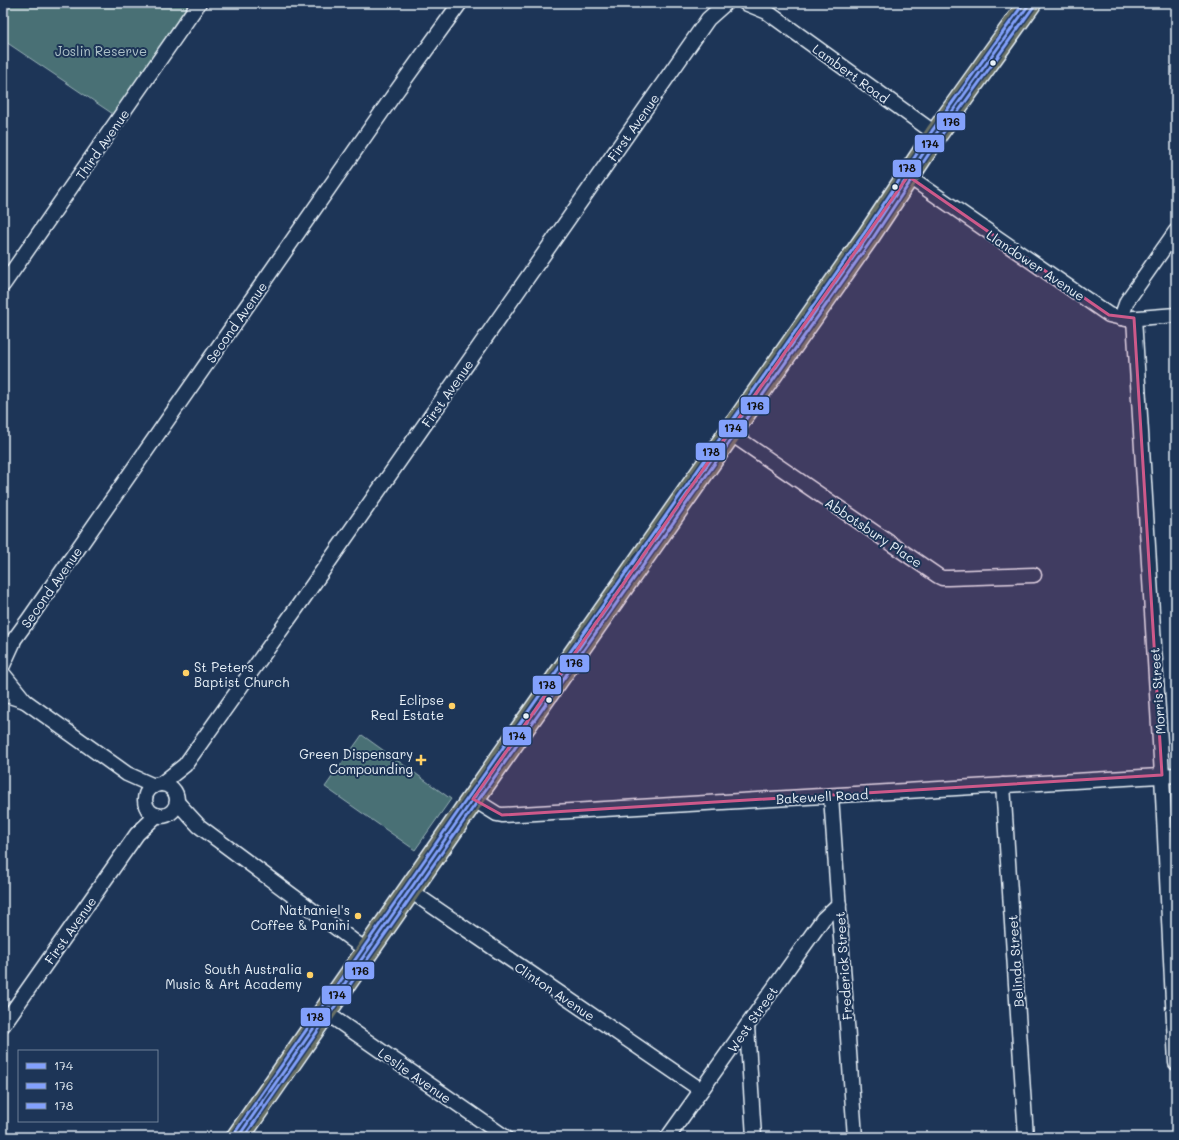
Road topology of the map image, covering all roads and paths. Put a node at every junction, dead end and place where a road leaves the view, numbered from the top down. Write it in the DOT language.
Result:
graph roads {
  1 [pos="199,3"];
  2 [pos="460,3"];
  3 [pos="714,3"];
  4 [pos="726,3"];
  5 [pos="745,3"];
  6 [pos="1030,3"];
  7 [pos="763,8"];
  8 [pos="708,19"];
  9 [pos="936,134"];
  10 [pos="908,176"];
  11 [pos="1176,231"];
  12 [pos="3,285"];
  13 [pos="1176,315"];
  14 [pos="1127,318"];
  15 [pos="730,433"];
  16 [pos="1034,575"];
  17 [pos="13,640"];
  18 [pos="3,650"];
  19 [pos="3,672"];
  20 [pos="3,694"];
  21 [pos="25,701"];
  22 [pos="185,766"];
  23 [pos="127,774"];
  24 [pos="1169,775"];
  25 [pos="158,785"];
  26 [pos="1003,785"];
  27 [pos="831,796"];
  28 [pos="176,798"];
  29 [pos="473,799"];
  30 [pos="154,808"];
  31 [pos="199,826"];
  32 [pos="409,890"];
  33 [pos="839,904"];
  34 [pos="367,951"];
  35 [pos="325,1012"];
  36 [pos="3,1025"];
  37 [pos="747,1026"];
  38 [pos="1176,1063"];
  39 [pos="701,1090"];
  40 [pos="238,1137"];
  41 [pos="505,1137"];
  42 [pos="668,1137"];
  43 [pos="754,1137"];
  44 [pos="855,1137"];
  45 [pos="1026,1137"];
  1 -- 12 [label="street, Third Avenue"];
  2 -- 17 [label="street, Second Avenue"];
  3 -- 8 [label="street, First Avenue"];
  4 -- 8 [label="street, First Avenue"];
  5 -- 7 [label="street, Lambert Road"];
  6 -- 9 [label="main road"];
  7 -- 9 [label="street, Lambert Road"];
  8 -- 22 [label="street, First Avenue"];
  9 -- 10 [label="main road"];
  10 -- 14 [label="street, Llandower Avenue"];
  10 -- 15 [label="main road"];
  11 -- 14 [label="street"];
  13 -- 14 [label="street, Llandower Avenue"];
  14 -- 24 [label="street, Morris Street"];
  15 -- 16 [label="street, Abbotsbury Place"];
  15 -- 29 [label="main road"];
  17 -- 18 [label="street, Second Avenue"];
  17 -- 19 [label="street, Second Avenue"];
  19 -- 21 [label="street"];
  20 -- 21 [label="street"];
  21 -- 23 [label="street"];
  22 -- 25 [label="street, First Avenue"];
  22 -- 28 [label="street, First Avenue"];
  23 -- 25 [label="street"];
  23 -- 30 [label="street"];
  24 -- 26 [label="street, Bakewell Road"];
  24 -- 38 [label="street, Morris Street"];
  25 -- 28 [label="street"];
  25 -- 30 [label="street"];
  26 -- 27 [label="street, Bakewell Road"];
  26 -- 45 [label="street, Belinda Street"];
  27 -- 29 [label="street, Bakewell Road"];
  27 -- 33 [label="street, Frederick Street"];
  28 -- 30 [label="street"];
  28 -- 31 [label="street"];
  29 -- 32 [label="main road"];
  30 -- 31 [label="street"];
  30 -- 36 [label="street, First Avenue"];
  31 -- 34 [label="street"];
  32 -- 34 [label="main road"];
  32 -- 39 [label="street, Clinton Avenue"];
  33 -- 37 [label="street, West Street"];
  33 -- 44 [label="street, Frederick Street"];
  34 -- 35 [label="main road"];
  35 -- 40 [label="main road"];
  35 -- 41 [label="street, Leslie Avenue"];
  37 -- 39 [label="street, West Street"];
  37 -- 43 [label="street"];
  39 -- 42 [label="street, West Street"];
}
